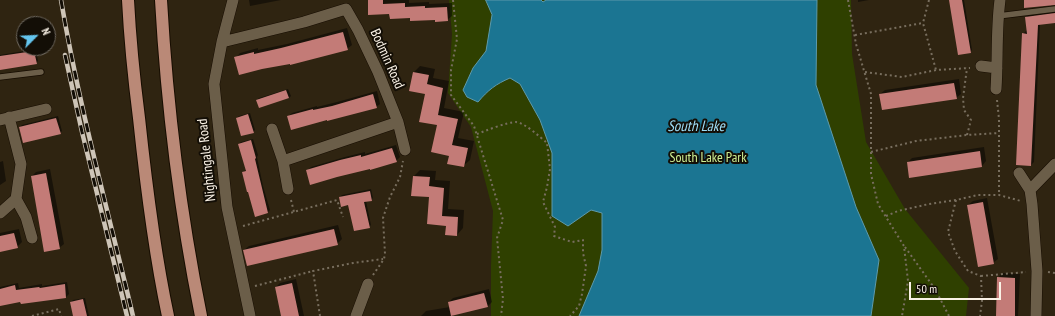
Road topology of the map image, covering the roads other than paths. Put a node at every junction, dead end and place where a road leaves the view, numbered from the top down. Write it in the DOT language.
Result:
graph roads {
  1 [pos="128,0"];
  2 [pos="161,0"];
  3 [pos="233,0"];
  4 [pos="1000,0"];
  5 [pos="345,5"];
  6 [pos="1055,8"];
  7 [pos="998,16"];
  8 [pos="222,42"];
  9 [pos="982,66"];
  10 [pos="997,68"];
  11 [pos="41,72"];
  12 [pos="0,77"];
  13 [pos="996,89"];
  14 [pos="46,110"];
  15 [pos="5,119"];
  16 [pos="398,122"];
  17 [pos="272,129"];
  18 [pos="405,150"];
  19 [pos="283,161"];
  20 [pos="1055,164"];
  21 [pos="1019,173"];
  22 [pos="288,189"];
  23 [pos="1030,190"];
  24 [pos="16,199"];
  25 [pos="0,213"];
  26 [pos="32,238"];
  27 [pos="368,284"];
  28 [pos="168,316"];
  29 [pos="201,316"];
  30 [pos="250,316"];
  31 [pos="356,316"];
  32 [pos="1036,316"];
  1 -- 28 [label="main road"];
  2 -- 29 [label="main road"];
  3 -- 8 [label="street, Nightingale Road"];
  4 -- 7 [label="street"];
  5 -- 8 [label="street, Bodmin Road"];
  5 -- 16 [label="street, Bodmin Road"];
  6 -- 7 [label="lane"];
  7 -- 10 [label="street"];
  8 -- 30 [label="street, Nightingale Road"];
  9 -- 10 [label="street"];
  10 -- 13 [label="street"];
  11 -- 12 [label="lane"];
  14 -- 15 [label="street"];
  15 -- 24 [label="street"];
  16 -- 18 [label="street, Bodmin Road"];
  16 -- 19 [label="street"];
  17 -- 19 [label="street"];
  19 -- 22 [label="street"];
  20 -- 23 [label="street"];
  21 -- 23 [label="street"];
  23 -- 32 [label="street"];
  24 -- 25 [label="street"];
  24 -- 26 [label="street"];
  27 -- 31 [label="street"];
}
